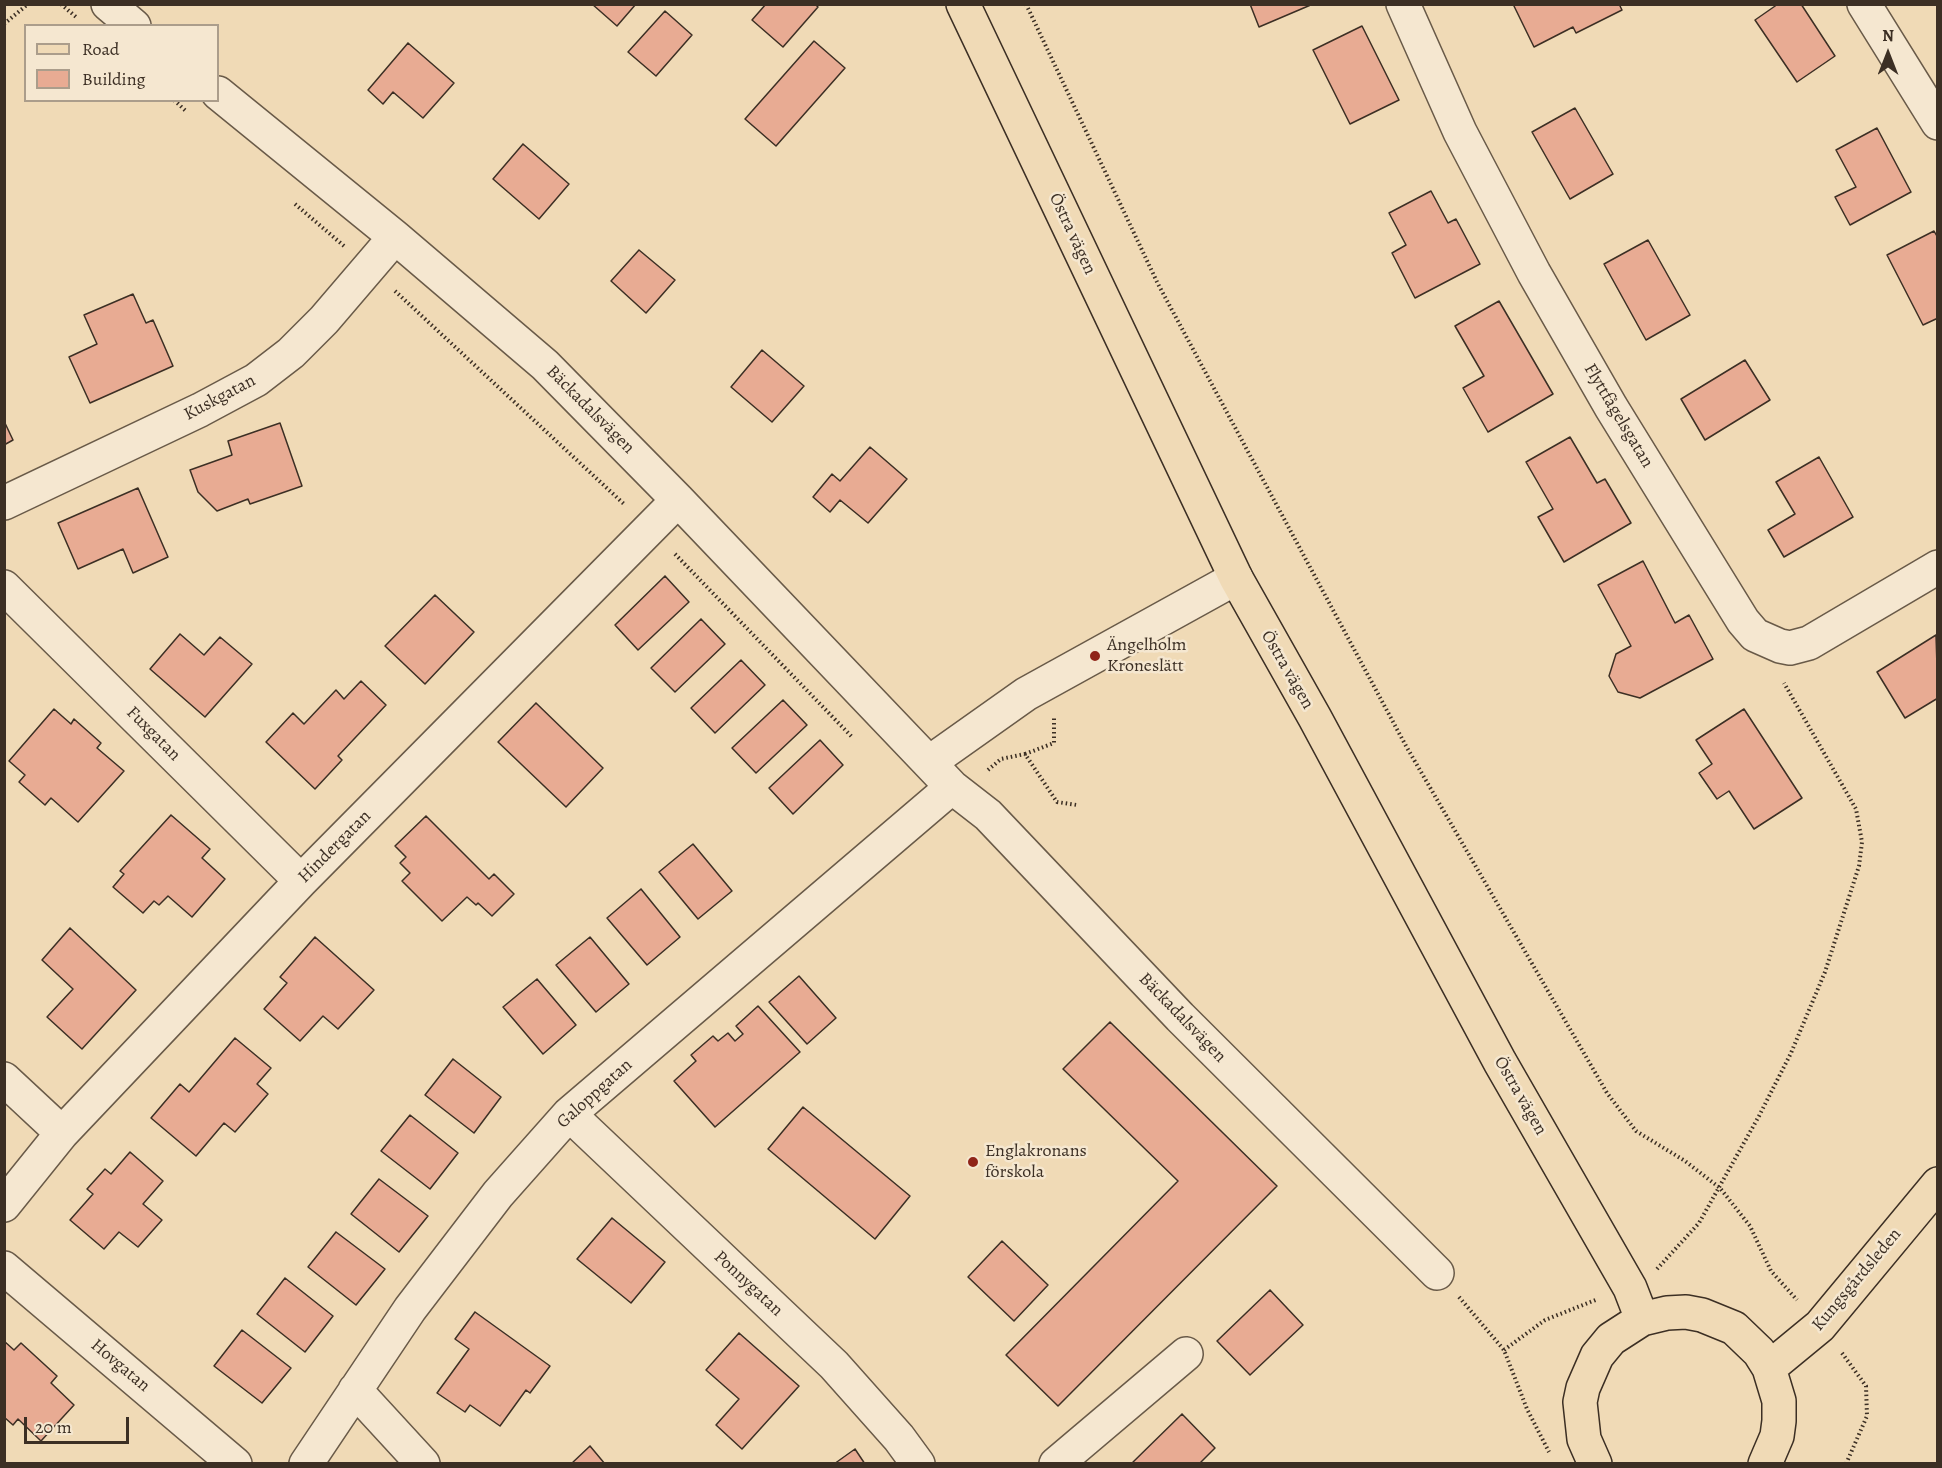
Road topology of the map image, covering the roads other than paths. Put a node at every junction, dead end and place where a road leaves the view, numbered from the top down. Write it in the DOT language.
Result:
graph roads {
  1 [pos="108,4"];
  2 [pos="963,4"];
  3 [pos="1403,4"];
  4 [pos="1864,4"];
  5 [pos="132,24"];
  6 [pos="219,94"];
  7 [pos="1938,123"];
  8 [pos="394,237"];
  9 [pos="678,500"];
  10 [pos="4,503"];
  11 [pos="1938,567"];
  12 [pos="1236,578"];
  13 [pos="4,587"];
  14 [pos="930,762"];
  15 [pos="952,787"];
  16 [pos="301,881"];
  17 [pos="4,1079"];
  18 [pos="569,1114"];
  19 [pos="62,1133"];
  20 [pos="1938,1184"];
  21 [pos="4,1204"];
  22 [pos="4,1268"];
  23 [pos="1437,1273"];
  24 [pos="1642,1319"];
  25 [pos="1186,1354"];
  26 [pos="1769,1368"];
  27 [pos="355,1390"];
  28 [pos="1577,1460"];
  29 [pos="235,1464"];
  30 [pos="306,1464"];
  31 [pos="423,1464"];
  32 [pos="918,1464"];
  33 [pos="1056,1464"];
  34 [pos="1765,1464"];
  1 -- 5 [label="street"];
  2 -- 12 [label="main road, Östra vägen"];
  3 -- 11 [label="street, Flyttfågelsgatan"];
  4 -- 7 [label="street"];
  6 -- 8 [label="street, Bäckadalsvägen"];
  8 -- 9 [label="street, Bäckadalsvägen"];
  8 -- 10 [label="street, Kuskgatan"];
  9 -- 14 [label="street, Bäckadalsvägen"];
  9 -- 16 [label="street, Hindergatan"];
  12 -- 14 [label="street"];
  12 -- 24 [label="main road, Östra vägen"];
  13 -- 16 [label="street, Fuxgatan"];
  14 -- 15 [label="street, Bäckadalsvägen"];
  15 -- 18 [label="street, Galoppgatan"];
  15 -- 23 [label="street, Bäckadalsvägen"];
  16 -- 19 [label="street, Hindergatan"];
  17 -- 19 [label="street"];
  18 -- 27 [label="street, Galoppgatan"];
  18 -- 32 [label="street, Ponnygatan"];
  19 -- 21 [label="street, Hindergatan"];
  20 -- 26 [label="main road, Kungsgårdsleden"];
  22 -- 29 [label="street, Hovgatan"];
  24 -- 26 [label="main road"];
  24 -- 28 [label="main road"];
  25 -- 33 [label="street"];
  26 -- 34 [label="main road"];
  27 -- 30 [label="street, Galoppgatan"];
  27 -- 31 [label="street"];
}
